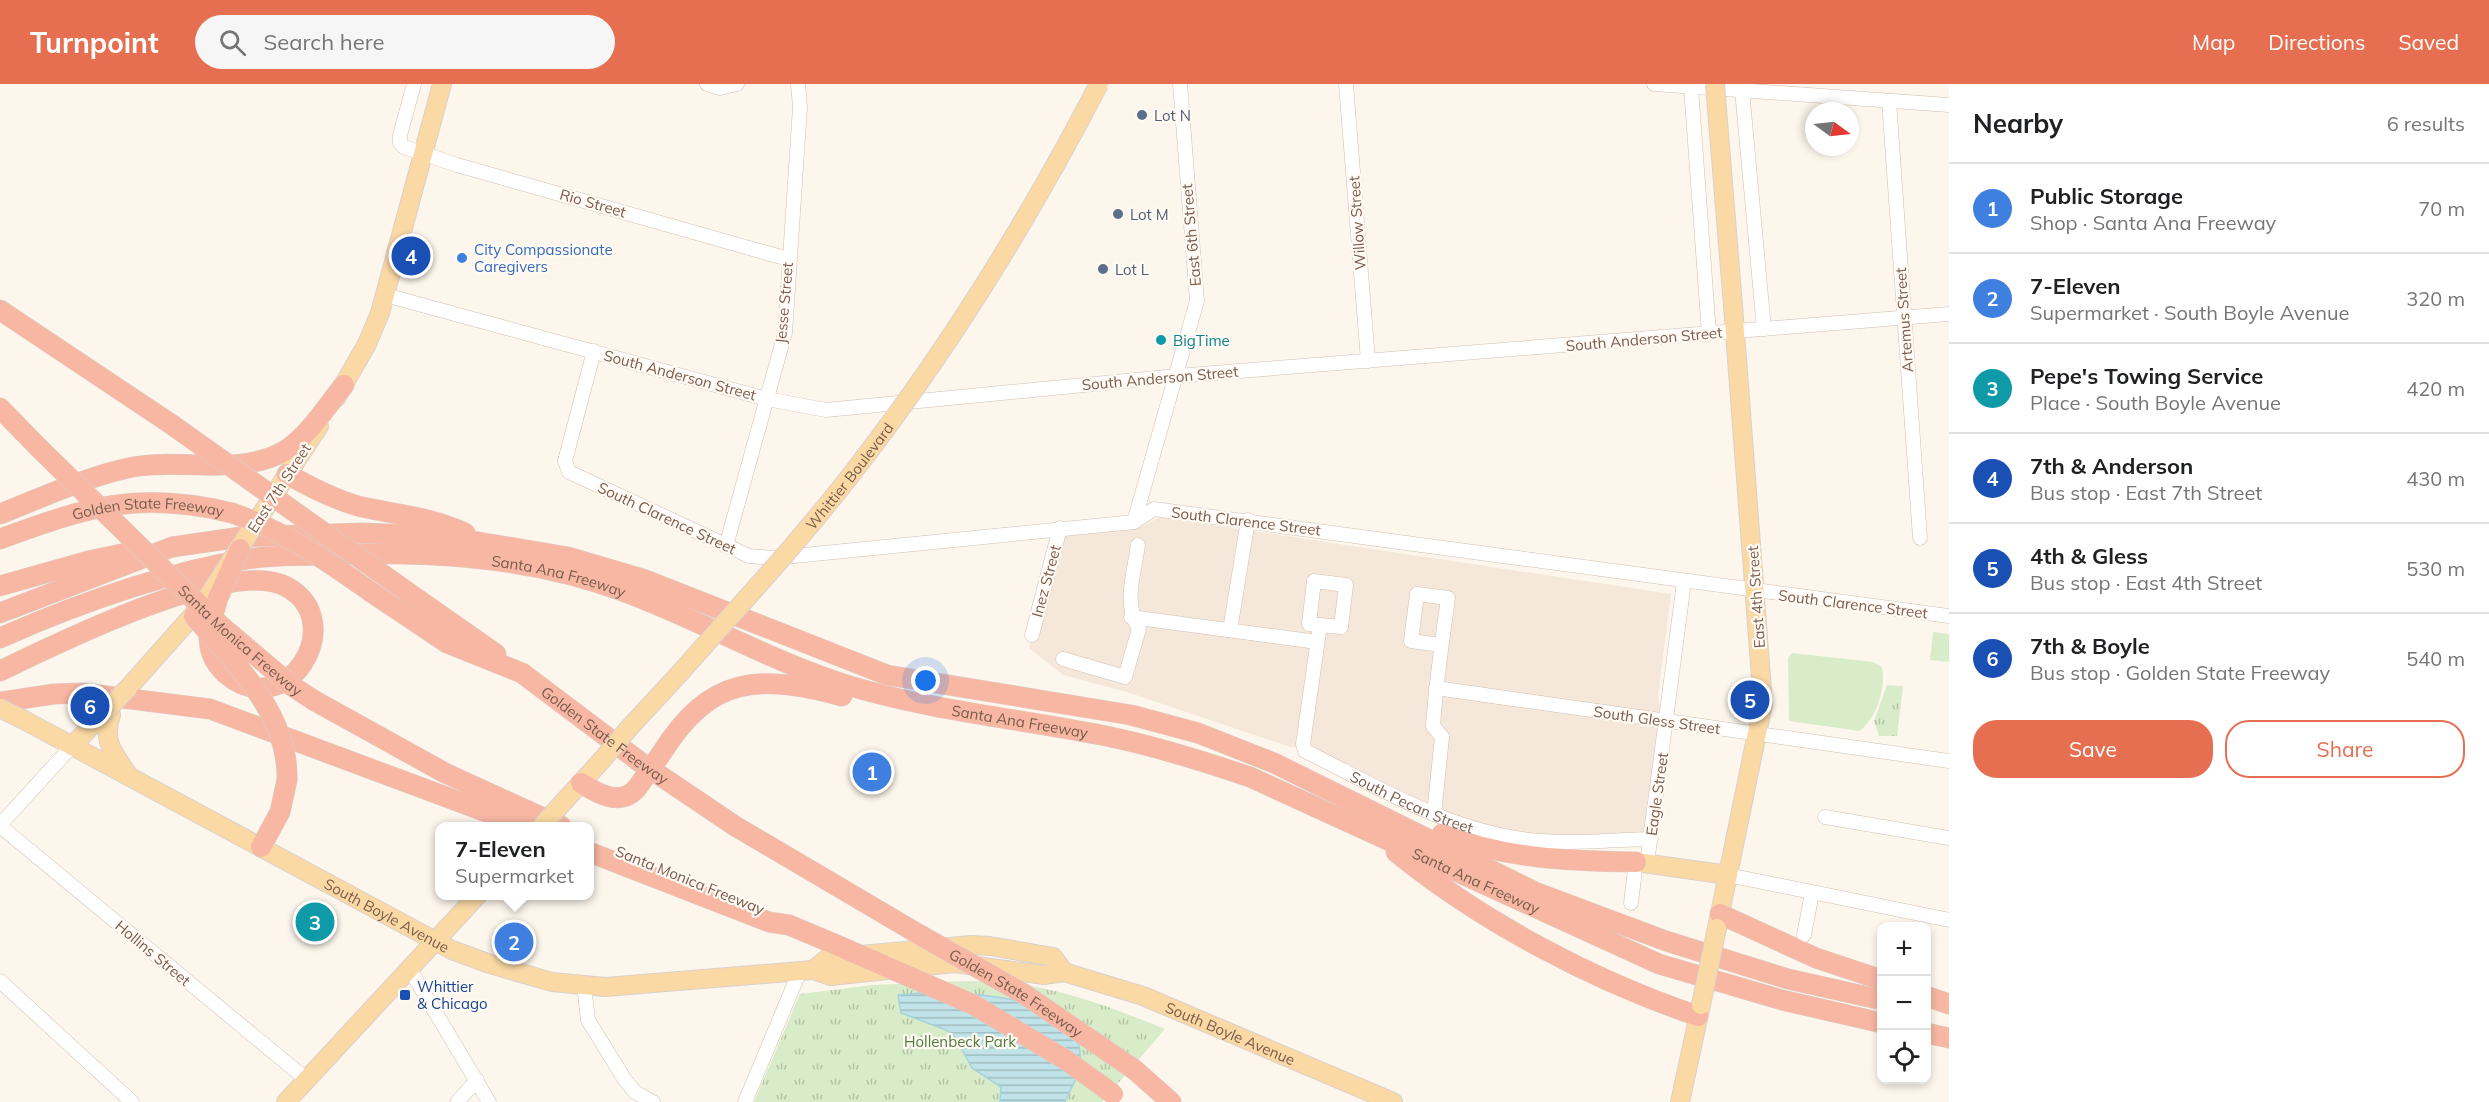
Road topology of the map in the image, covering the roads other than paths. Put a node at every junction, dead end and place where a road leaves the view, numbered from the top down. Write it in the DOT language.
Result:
graph roads {
  1 [pos="414,84"];
  2 [pos="442,84"];
  3 [pos="707,84"];
  4 [pos="737,84"];
  5 [pos="1099,84"];
  6 [pos="1180,84"];
  7 [pos="1346,84"];
  8 [pos="1654,84"];
  9 [pos="1715,84"];
  10 [pos="796,86"];
  11 [pos="1690,87"];
  12 [pos="1742,90"];
  13 [pos="1889,101"];
  14 [pos="1949,105"];
  15 [pos="422,155"];
  16 [pos="789,259"];
  17 [pos="385,295"];
  18 [pos="0,309"];
  19 [pos="1949,314"];
  20 [pos="1903,317"];
  21 [pos="1764,329"];
  22 [pos="1735,332"];
  23 [pos="1709,334"];
  24 [pos="594,351"];
  25 [pos="1368,361"];
  26 [pos="1177,376"];
  27 [pos="344,385"];
  28 [pos="767,399"];
  29 [pos="0,408"];
  30 [pos="287,474"];
  31 [pos="0,514"];
  32 [pos="1248,520"];
  33 [pos="1134,522"];
  34 [pos="1060,528"];
  35 [pos="127,536"];
  36 [pos="1920,538"];
  37 [pos="0,539"];
  38 [pos="489,544"];
  39 [pos="1137,545"];
  40 [pos="726,546"];
  41 [pos="172,547"];
  42 [pos="240,549"];
  43 [pos="1684,582"];
  44 [pos="0,586"];
  45 [pos="1756,592"];
  46 [pos="0,613"];
  47 [pos="1949,616"];
  48 [pos="1131,617"];
  49 [pos="1320,625"];
  50 [pos="1230,630"];
  51 [pos="1032,635"];
  52 [pos="0,638"];
  53 [pos="1317,642"];
  54 [pos="1441,645"];
  55 [pos="1063,660"];
  56 [pos="0,671"];
  57 [pos="522,673"];
  58 [pos="1436,688"];
  59 [pos="125,692"];
  60 [pos="907,701"];
  61 [pos="0,702"];
  62 [pos="0,708"];
  63 [pos="107,714"];
  64 [pos="0,716"];
  65 [pos="1667,721"];
  66 [pos="1759,734"];
  67 [pos="72,746"];
  68 [pos="1949,761"];
  69 [pos="1274,763"];
  70 [pos="130,777"];
  71 [pos="581,783"];
  72 [pos="1434,814"];
  73 [pos="559,817"];
  74 [pos="1825,817"];
  75 [pos="513,822"];
  76 [pos="0,826"];
  77 [pos="1376,835"];
  78 [pos="1949,838"];
  79 [pos="1651,839"];
  80 [pos="594,841"];
  81 [pos="261,847"];
  82 [pos="594,854"];
  83 [pos="1642,862"];
  84 [pos="1728,875"];
  85 [pos="1812,893"];
  86 [pos="473,900"];
  87 [pos="1631,903"];
  88 [pos="1949,920"];
  89 [pos="1719,921"];
  90 [pos="789,925"];
  91 [pos="1804,935"];
  92 [pos="435,939"];
  93 [pos="409,968"];
  94 [pos="806,971"];
  95 [pos="1877,979"];
  96 [pos="0,981"];
  97 [pos="584,986"];
  98 [pos="1931,998"];
  99 [pos="1877,999"];
  100 [pos="1949,1004"];
  101 [pos="1699,1010"];
  102 [pos="1931,1011"];
  103 [pos="1949,1015"];
  104 [pos="1877,1022"];
  105 [pos="1931,1034"];
  106 [pos="1949,1038"];
  107 [pos="307,1080"];
  108 [pos="477,1080"];
  109 [pos="1118,1098"];
  110 [pos="132,1102"];
  111 [pos="286,1102"];
  112 [pos="457,1102"];
  113 [pos="489,1102"];
  114 [pos="653,1102"];
  115 [pos="745,1102"];
  116 [pos="1172,1102"];
  117 [pos="1393,1102"];
  118 [pos="1680,1102"];
  1 -- 15 [label="street, Rio Street"];
  2 -- 15 [label="main road, East 7th Street"];
  3 -- 4 [label="street"];
  5 -- 71 [label="main road, Whittier Boulevard, bridge"];
  6 -- 26 [label="street, East 6th Street"];
  7 -- 25 [label="street, Willow Street"];
  8 -- 11 [label="street"];
  9 -- 22 [label="main road, East 4th Street, bridge"];
  10 -- 16 [label="street, Jesse Street"];
  11 -- 12 [label="street"];
  11 -- 23 [label="street"];
  12 -- 13 [label="street"];
  12 -- 21 [label="street"];
  13 -- 14 [label="street"];
  13 -- 20 [label="street, Artemus Street"];
  15 -- 16 [label="street, Rio Street"];
  15 -- 17 [label="main road, East 7th Street"];
  16 -- 28 [label="street, Jesse Street"];
  17 -- 24 [label="street, South Anderson Street"];
  17 -- 27 [label="main road, East 7th Street"];
  18 -- 57 [label="highway, bridge"];
  19 -- 20 [label="street, South Anderson Street"];
  20 -- 21 [label="street, South Anderson Street"];
  20 -- 36 [label="street, Artemus Street"];
  21 -- 22 [label="street, South Anderson Street"];
  22 -- 23 [label="street, South Anderson Street"];
  22 -- 45 [label="main road, East 4th Street"];
  23 -- 25 [label="street, South Anderson Street"];
  24 -- 28 [label="street, South Anderson Street"];
  24 -- 40 [label="street, South Clarence Street"];
  25 -- 26 [label="street, South Anderson Street"];
  26 -- 28 [label="street, South Anderson Street"];
  26 -- 33 [label="street, East 6th Street"];
  27 -- 30 [label="main road, East 7th Street"];
  27 -- 31 [label="highway"];
  28 -- 40 [label="street, Jesse Street"];
  29 -- 35 [label="highway, Santa Monica Freeway, bridge"];
  30 -- 38 [label="highway"];
  30 -- 42 [label="main road, East 7th Street, bridge"];
  32 -- 33 [label="street, South Clarence Street"];
  32 -- 43 [label="street, South Clarence Street"];
  32 -- 50 [label="street"];
  33 -- 34 [label="street, South Clarence Street"];
  34 -- 40 [label="street, South Clarence Street"];
  34 -- 51 [label="street, Inez Street"];
  35 -- 73 [label="highway, Santa Monica Freeway, bridge"];
  35 -- 81 [label="highway, bridge"];
  37 -- 57 [label="highway, Golden State Freeway, bridge"];
  38 -- 41 [label="highway, Santa Ana Freeway"];
  38 -- 69 [label="highway, Santa Ana Freeway"];
  39 -- 48 [label="street"];
  41 -- 44 [label="highway"];
  41 -- 46 [label="highway, Santa Ana Freeway"];
  42 -- 56 [label="highway, bridge"];
  42 -- 59 [label="main road, East 7th Street, bridge"];
  43 -- 45 [label="street, South Clarence Street"];
  43 -- 65 [label="street, Eagle Street"];
  45 -- 47 [label="street, South Clarence Street"];
  45 -- 66 [label="main road, East 4th Street"];
  48 -- 50 [label="street"];
  48 -- 55 [label="street"];
  49 -- 53 [label="street, South Pecan Street"];
  50 -- 53 [label="street"];
  52 -- 60 [label="highway, Santa Ana Freeway"];
  53 -- 72 [label="street, South Pecan Street"];
  54 -- 58 [label="street"];
  57 -- 116 [label="highway, Golden State Freeway, bridge"];
  58 -- 65 [label="street, South Gless Street"];
  58 -- 72 [label="street"];
  59 -- 61 [label="highway"];
  59 -- 63 [label="main road, East 7th Street, bridge"];
  59 -- 64 [label="highway"];
  59 -- 75 [label="highway"];
  60 -- 71 [label="highway, bridge"];
  60 -- 77 [label="highway, Santa Ana Freeway"];
  62 -- 67 [label="main road, South Boyle Avenue, bridge"];
  63 -- 67 [label="main road, East 7th Street"];
  63 -- 70 [label="main road"];
  65 -- 66 [label="street, South Gless Street"];
  65 -- 79 [label="street, Eagle Street"];
  66 -- 68 [label="street, South Gless Street"];
  66 -- 84 [label="main road, East 4th Street"];
  67 -- 70 [label="main road, South Boyle Avenue"];
  67 -- 76 [label="street, East 7th Street"];
  69 -- 83 [label="highway"];
  69 -- 99 [label="highway, Santa Ana Freeway"];
  70 -- 81 [label="main road, South Boyle Avenue"];
  71 -- 73 [label="main road, Whittier Boulevard"];
  72 -- 79 [label="street, South Pecan Street"];
  74 -- 78 [label="street"];
  76 -- 107 [label="street, Hollins Street"];
  77 -- 101 [label="highway"];
  77 -- 104 [label="highway, Santa Ana Freeway"];
  79 -- 83 [label="street, Eagle Street"];
  80 -- 90 [label="highway, Santa Monica Freeway"];
  81 -- 92 [label="main road, South Boyle Avenue"];
  82 -- 90 [label="highway, Golden State Freeway"];
  83 -- 84 [label="main road"];
  83 -- 87 [label="street, Eagle Street"];
  84 -- 85 [label="street"];
  84 -- 89 [label="main road, East 4th Street"];
  85 -- 88 [label="street"];
  85 -- 91 [label="street"];
  86 -- 92 [label="main road"];
  89 -- 95 [label="highway"];
  89 -- 101 [label="main road, East 4th Street, bridge"];
  90 -- 109 [label="highway, Golden State Freeway, bridge"];
  92 -- 93 [label="main road"];
  92 -- 97 [label="main road, South Boyle Avenue"];
  93 -- 107 [label="main road"];
  93 -- 108 [label="street"];
  94 -- 97 [label="main road, South Boyle Avenue"];
  94 -- 115 [label="street"];
  94 -- 117 [label="main road, South Boyle Avenue"];
  96 -- 110 [label="street"];
  97 -- 114 [label="street"];
  98 -- 100 [label="highway"];
  101 -- 118 [label="main road, East 4th Street"];
  102 -- 103 [label="highway"];
  105 -- 106 [label="highway"];
  107 -- 111 [label="main road"];
  108 -- 112 [label="street"];
  108 -- 113 [label="street"];
}
